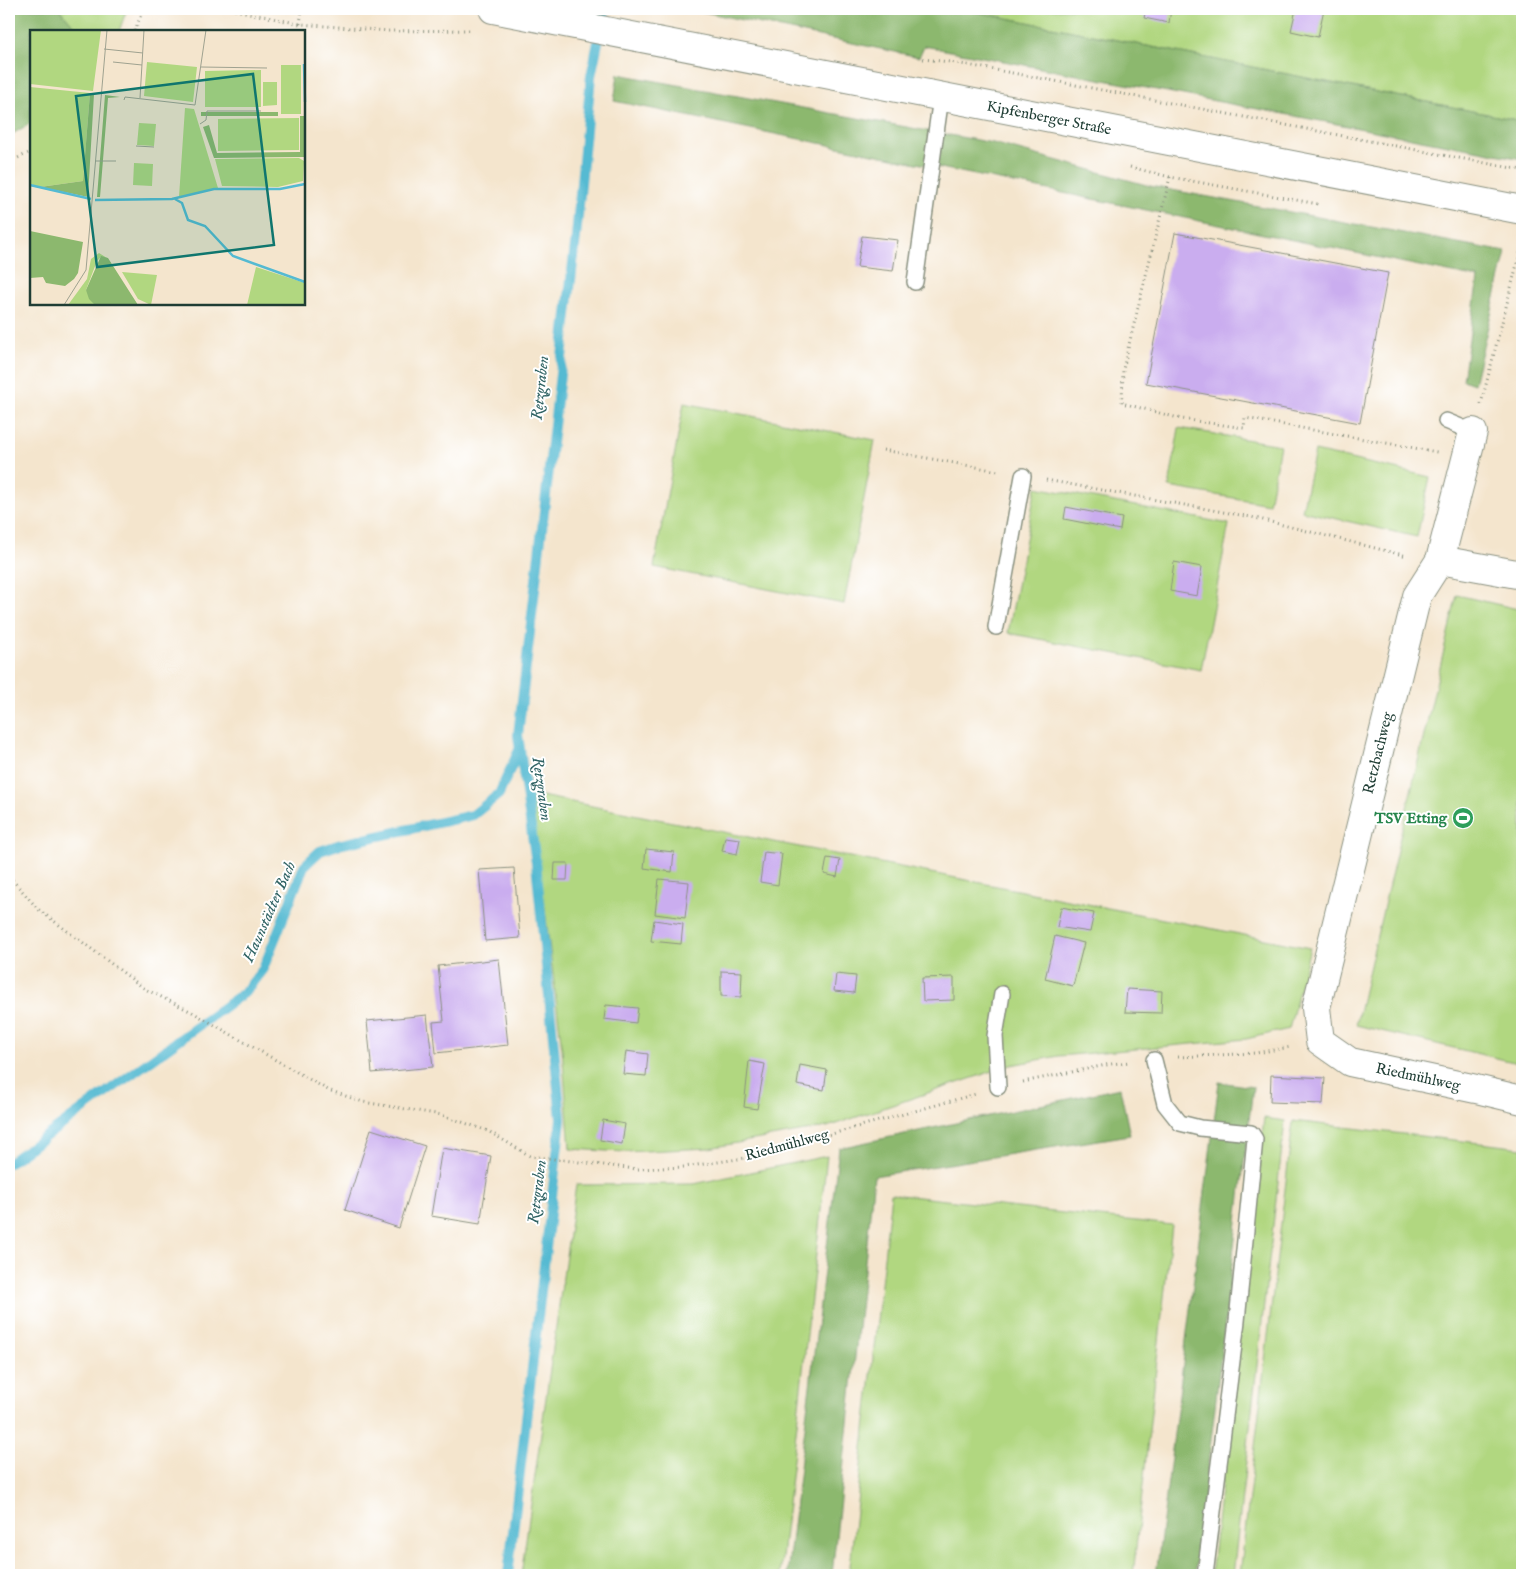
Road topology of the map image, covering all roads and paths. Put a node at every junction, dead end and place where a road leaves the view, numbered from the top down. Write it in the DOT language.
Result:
graph roads {
  1 [pos="143,9"];
  2 [pos="230,9"];
  3 [pos="302,9"];
  4 [pos="493,9"];
  5 [pos="300,24"];
  6 [pos="134,30"];
  7 [pos="477,32"];
  8 [pos="922,59"];
  9 [pos="941,97"];
  10 [pos="30,152"];
  11 [pos="9,162"];
  12 [pos="1522,170"];
  13 [pos="1170,177"];
  14 [pos="1522,210"];
  15 [pos="1522,245"];
  16 [pos="915,282"];
  17 [pos="1446,421"];
  18 [pos="1470,445"];
  19 [pos="1023,476"];
  20 [pos="1145,498"];
  21 [pos="1440,560"];
  22 [pos="1522,574"];
  23 [pos="996,628"];
  24 [pos="9,876"];
  25 [pos="1002,994"];
  26 [pos="1320,1041"];
  27 [pos="1154,1060"];
  28 [pos="998,1087"];
  29 [pos="1522,1100"];
  30 [pos="1205,1575"];
  1 -- 6 [label="path"];
  2 -- 5 [label="path"];
  3 -- 5 [label="path"];
  4 -- 9 [label="street, Kipfenberger Straße"];
  5 -- 7 [label="path"];
  8 -- 12 [label="path"];
  9 -- 14 [label="street, Kipfenberger Straße"];
  9 -- 16 [label="lane"];
  10 -- 11 [label="path"];
  13 -- 18 [label="path"];
  15 -- 18 [label="path"];
  17 -- 18 [label="lane"];
  18 -- 21 [label="street, Retzbachweg"];
  19 -- 23 [label="lane"];
  20 -- 21 [label="path"];
  21 -- 22 [label="street"];
  21 -- 26 [label="street, Retzbachweg"];
  24 -- 28 [label="path, Riedmühlweg"];
  25 -- 28 [label="lane"];
  26 -- 29 [label="street, Riedmühlweg"];
  27 -- 30 [label="lane"];
}
